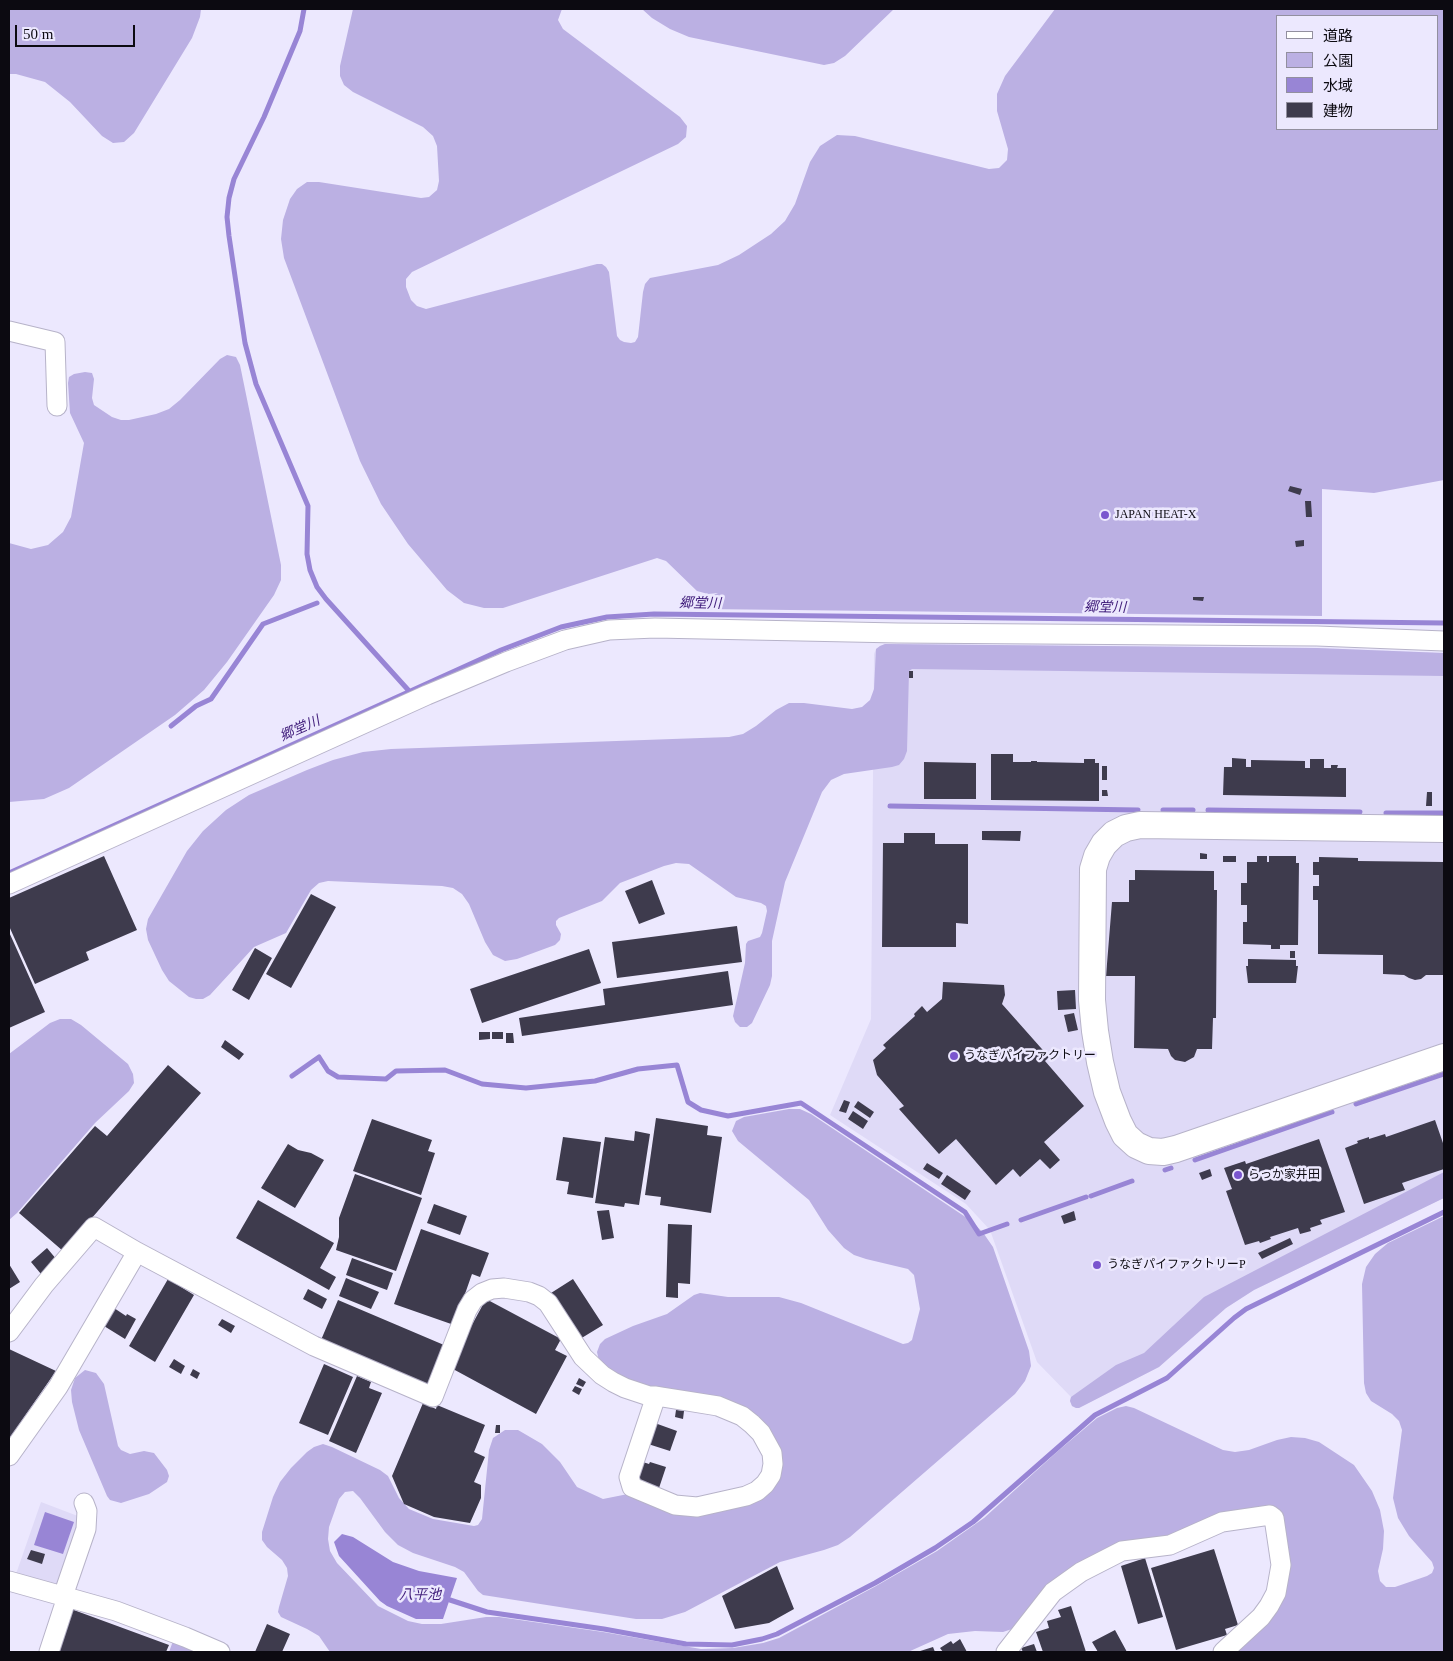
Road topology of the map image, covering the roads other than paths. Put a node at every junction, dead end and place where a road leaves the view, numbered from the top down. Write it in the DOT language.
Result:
graph roads {
  1 [pos="9,331"];
  2 [pos="57,406"];
  3 [pos="1444,640"];
  4 [pos="1444,829"];
  5 [pos="9,884"];
  6 [pos="1444,1057"];
  7 [pos="137,1252"];
  8 [pos="9,1332"];
  9 [pos="656,1396"];
  10 [pos="9,1456"];
  11 [pos="84,1503"];
  12 [pos="9,1581"];
  13 [pos="65,1597"];
  14 [pos="48,1652"];
  15 [pos="220,1652"];
  16 [pos="1006,1652"];
  17 [pos="1223,1652"];
  1 -- 2 [label="street"];
  3 -- 5 [label="street"];
  4 -- 6 [label="street"];
  7 -- 8 [label="street"];
  7 -- 9 [label="street"];
  7 -- 10 [label="street"];
  9 -- 9 [label="street"];
  11 -- 13 [label="street"];
  12 -- 13 [label="street"];
  13 -- 14 [label="street"];
  13 -- 15 [label="street"];
  16 -- 17 [label="street"];
}
